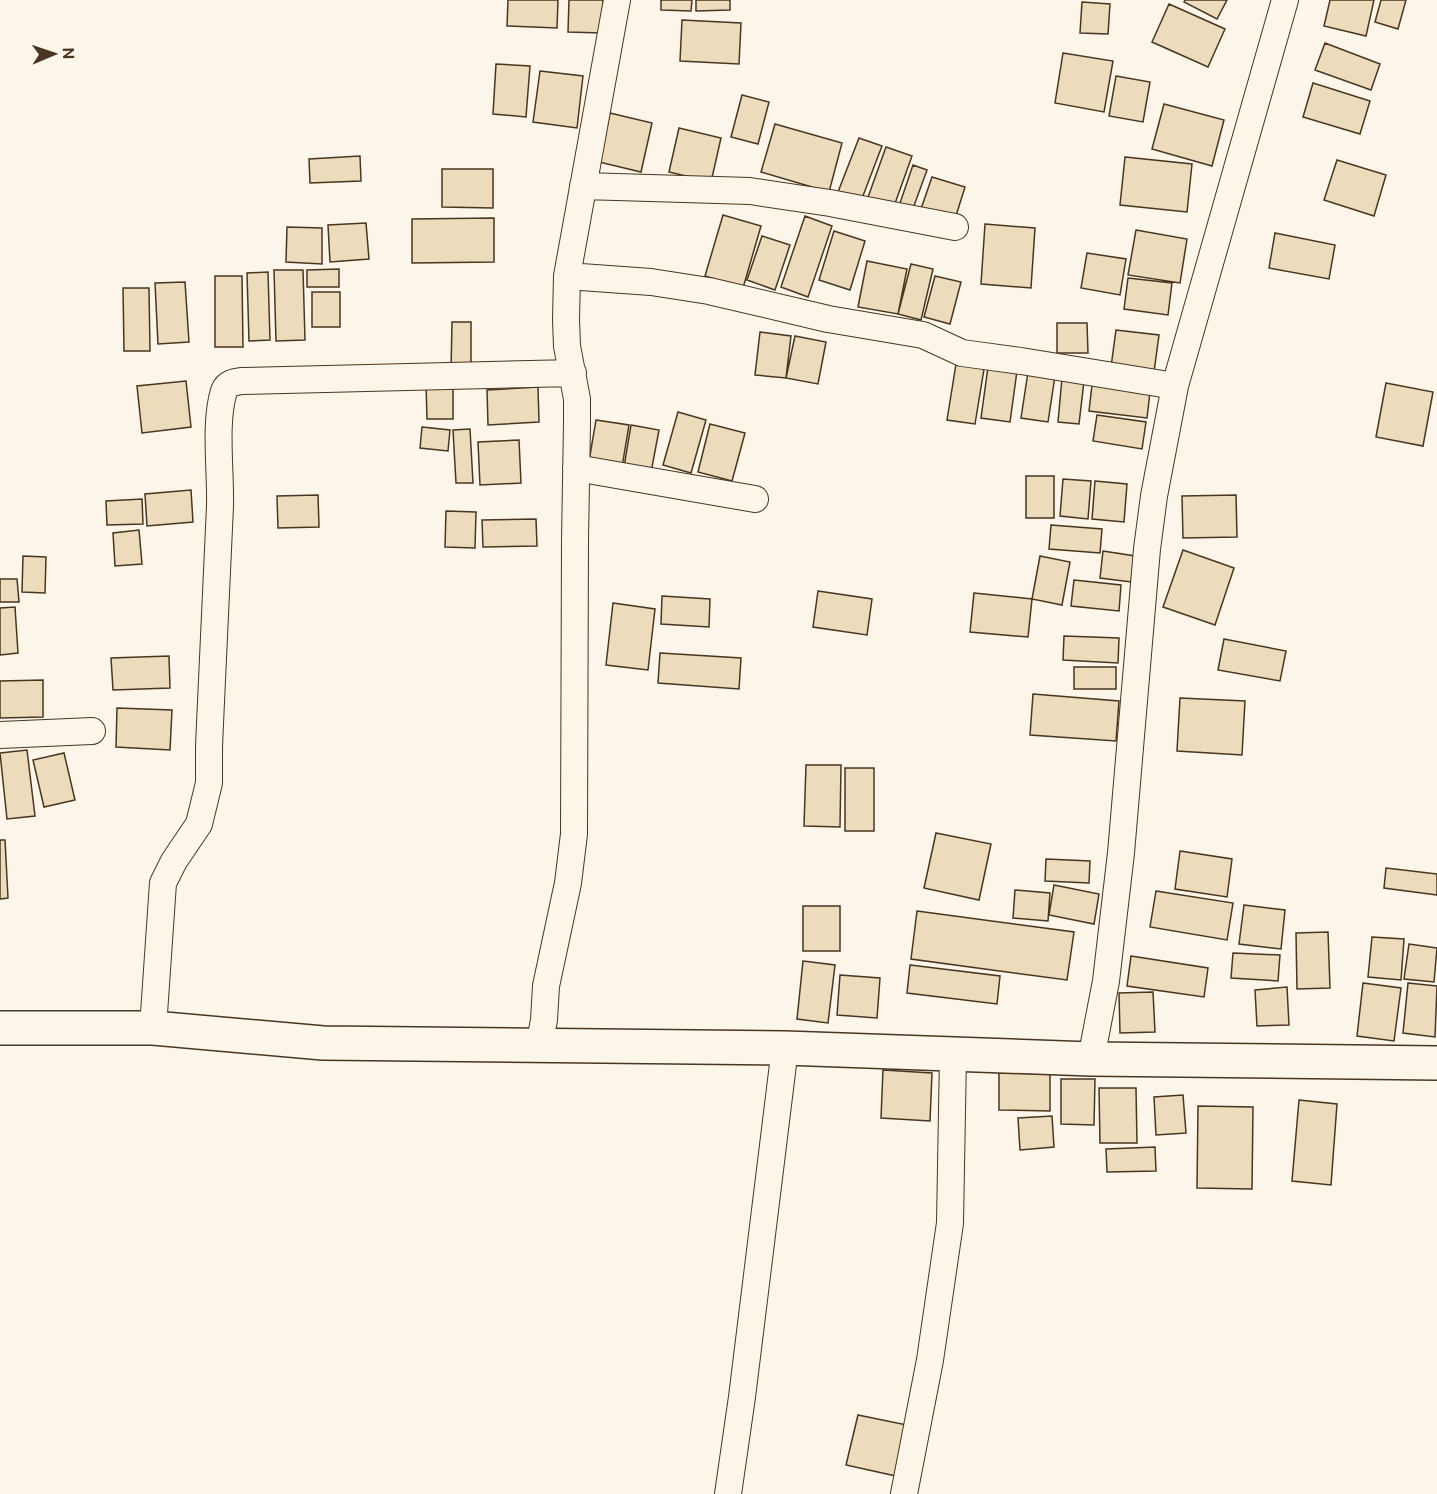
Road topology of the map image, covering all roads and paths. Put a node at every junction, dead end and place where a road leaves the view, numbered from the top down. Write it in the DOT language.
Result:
graph roads {
  1 [pos="617,0"];
  2 [pos="1285,0"];
  3 [pos="583,186"];
  4 [pos="955,227"];
  5 [pos="567,276"];
  6 [pos="573,373"];
  7 [pos="1175,386"];
  8 [pos="576,468"];
  9 [pos="756,499"];
  10 [pos="92,731"];
  11 [pos="0,735"];
  12 [pos="0,1028"];
  13 [pos="153,1028"];
  14 [pos="539,1047"];
  15 [pos="784,1048"];
  16 [pos="953,1055"];
  17 [pos="1091,1059"];
  18 [pos="1437,1063"];
  19 [pos="728,1494"];
  20 [pos="904,1494"];
  1 -- 3 [label="street"];
  2 -- 7 [label="street"];
  3 -- 4 [label="street"];
  3 -- 5 [label="street"];
  5 -- 6 [label="street"];
  5 -- 7 [label="street"];
  6 -- 8 [label="street"];
  6 -- 13 [label="street"];
  7 -- 17 [label="street"];
  8 -- 9 [label="street"];
  8 -- 14 [label="street"];
  10 -- 11 [label="street"];
  12 -- 13 [label="street"];
  13 -- 14 [label="street"];
  14 -- 15 [label="street"];
  15 -- 16 [label="street"];
  15 -- 19 [label="street"];
  16 -- 17 [label="street"];
  16 -- 20 [label="street"];
  17 -- 18 [label="street"];
}
